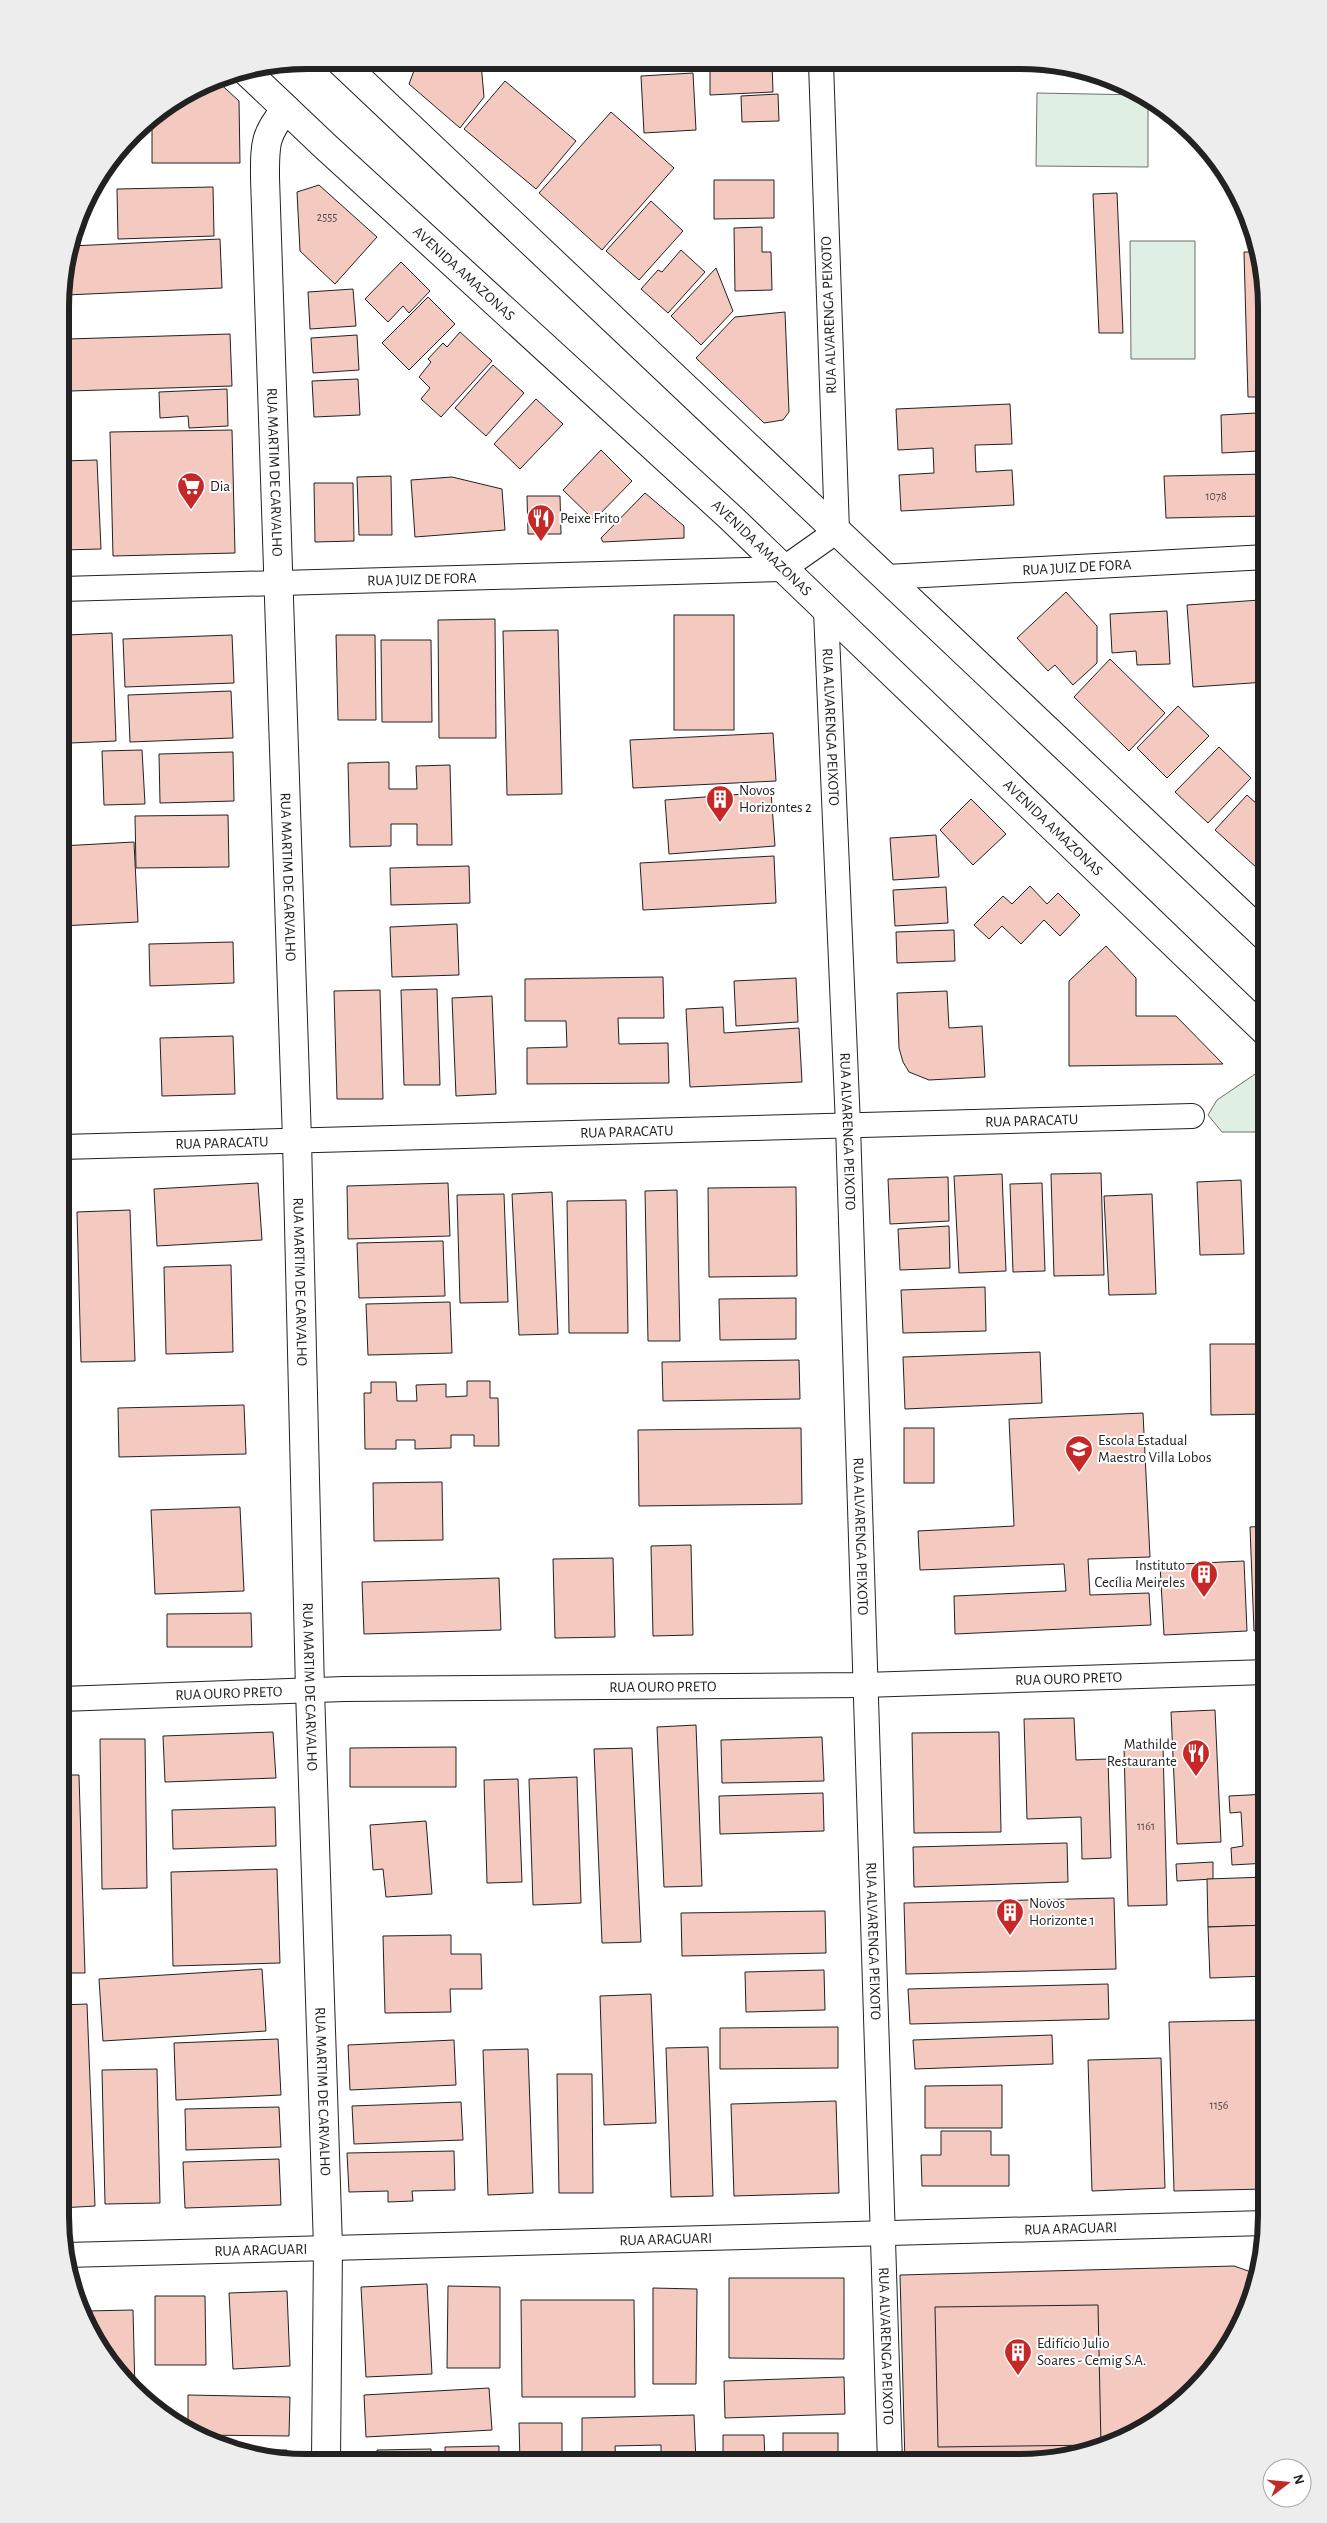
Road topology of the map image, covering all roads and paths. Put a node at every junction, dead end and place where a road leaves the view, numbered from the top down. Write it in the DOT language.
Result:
graph roads {
  1 [pos="821,69"];
  2 [pos="357,71"];
  3 [pos="251,75"];
  4 [pos="286,109"];
  5 [pos="837,531"];
  6 [pos="1258,557"];
  7 [pos="783,569"];
  8 [pos="887,577"];
  9 [pos="280,583"];
  10 [pos="69,589"];
  11 [pos="826,611"];
  12 [pos="1258,929"];
  13 [pos="1258,1024"];
  14 [pos="1192,1116"];
  15 [pos="848,1125"];
  16 [pos="297,1140"];
  17 [pos="69,1147"];
  18 [pos="1258,1672"];
  19 [pos="864,1685"];
  20 [pos="310,1690"];
  21 [pos="69,1699"];
  22 [pos="1258,2223"];
  23 [pos="882,2233"];
  24 [pos="328,2247"];
  25 [pos="72,2254"];
  26 [pos="326,2454"];
  27 [pos="890,2454"];
  1 -- 5 [label="street, RUA ALVARENGA PEIXOTO"];
  2 -- 5 [label="main road"];
  3 -- 4 [label="main road, AVENIDA AMAZONAS"];
  4 -- 7 [label="main road, AVENIDA AMAZONAS"];
  4 -- 9 [label="main road, RUA MARTIM DE CARVALHO"];
  5 -- 7 [label="street"];
  5 -- 8 [label="main road"];
  6 -- 8 [label="street, RUA JUIZ DE FORA"];
  7 -- 9 [label="street, RUA JUIZ DE FORA"];
  7 -- 11 [label="main road, AVENIDA AMAZONAS"];
  8 -- 12 [label="main road"];
  9 -- 10 [label="street, RUA JUIZ DE FORA"];
  9 -- 16 [label="main road, RUA MARTIM DE CARVALHO"];
  11 -- 13 [label="main road, AVENIDA AMAZONAS"];
  11 -- 15 [label="street, RUA ALVARENGA PEIXOTO"];
  14 -- 15 [label="street, RUA PARACATU"];
  15 -- 16 [label="street, RUA PARACATU"];
  15 -- 19 [label="street, RUA ALVARENGA PEIXOTO"];
  16 -- 17 [label="street, RUA PARACATU"];
  16 -- 20 [label="main road, RUA MARTIM DE CARVALHO"];
  18 -- 19 [label="street, RUA OURO PRETO"];
  19 -- 20 [label="street, RUA OURO PRETO"];
  19 -- 23 [label="street, RUA ALVARENGA PEIXOTO"];
  20 -- 21 [label="street, RUA OURO PRETO"];
  20 -- 24 [label="main road, RUA MARTIM DE CARVALHO"];
  22 -- 23 [label="street, RUA ARAGUARI"];
  23 -- 24 [label="street, RUA ARAGUARI"];
  23 -- 27 [label="street, RUA ALVARENGA PEIXOTO"];
  24 -- 25 [label="street, RUA ARAGUARI"];
  24 -- 26 [label="main road, RUA MARTIM DE CARVALHO"];
}
